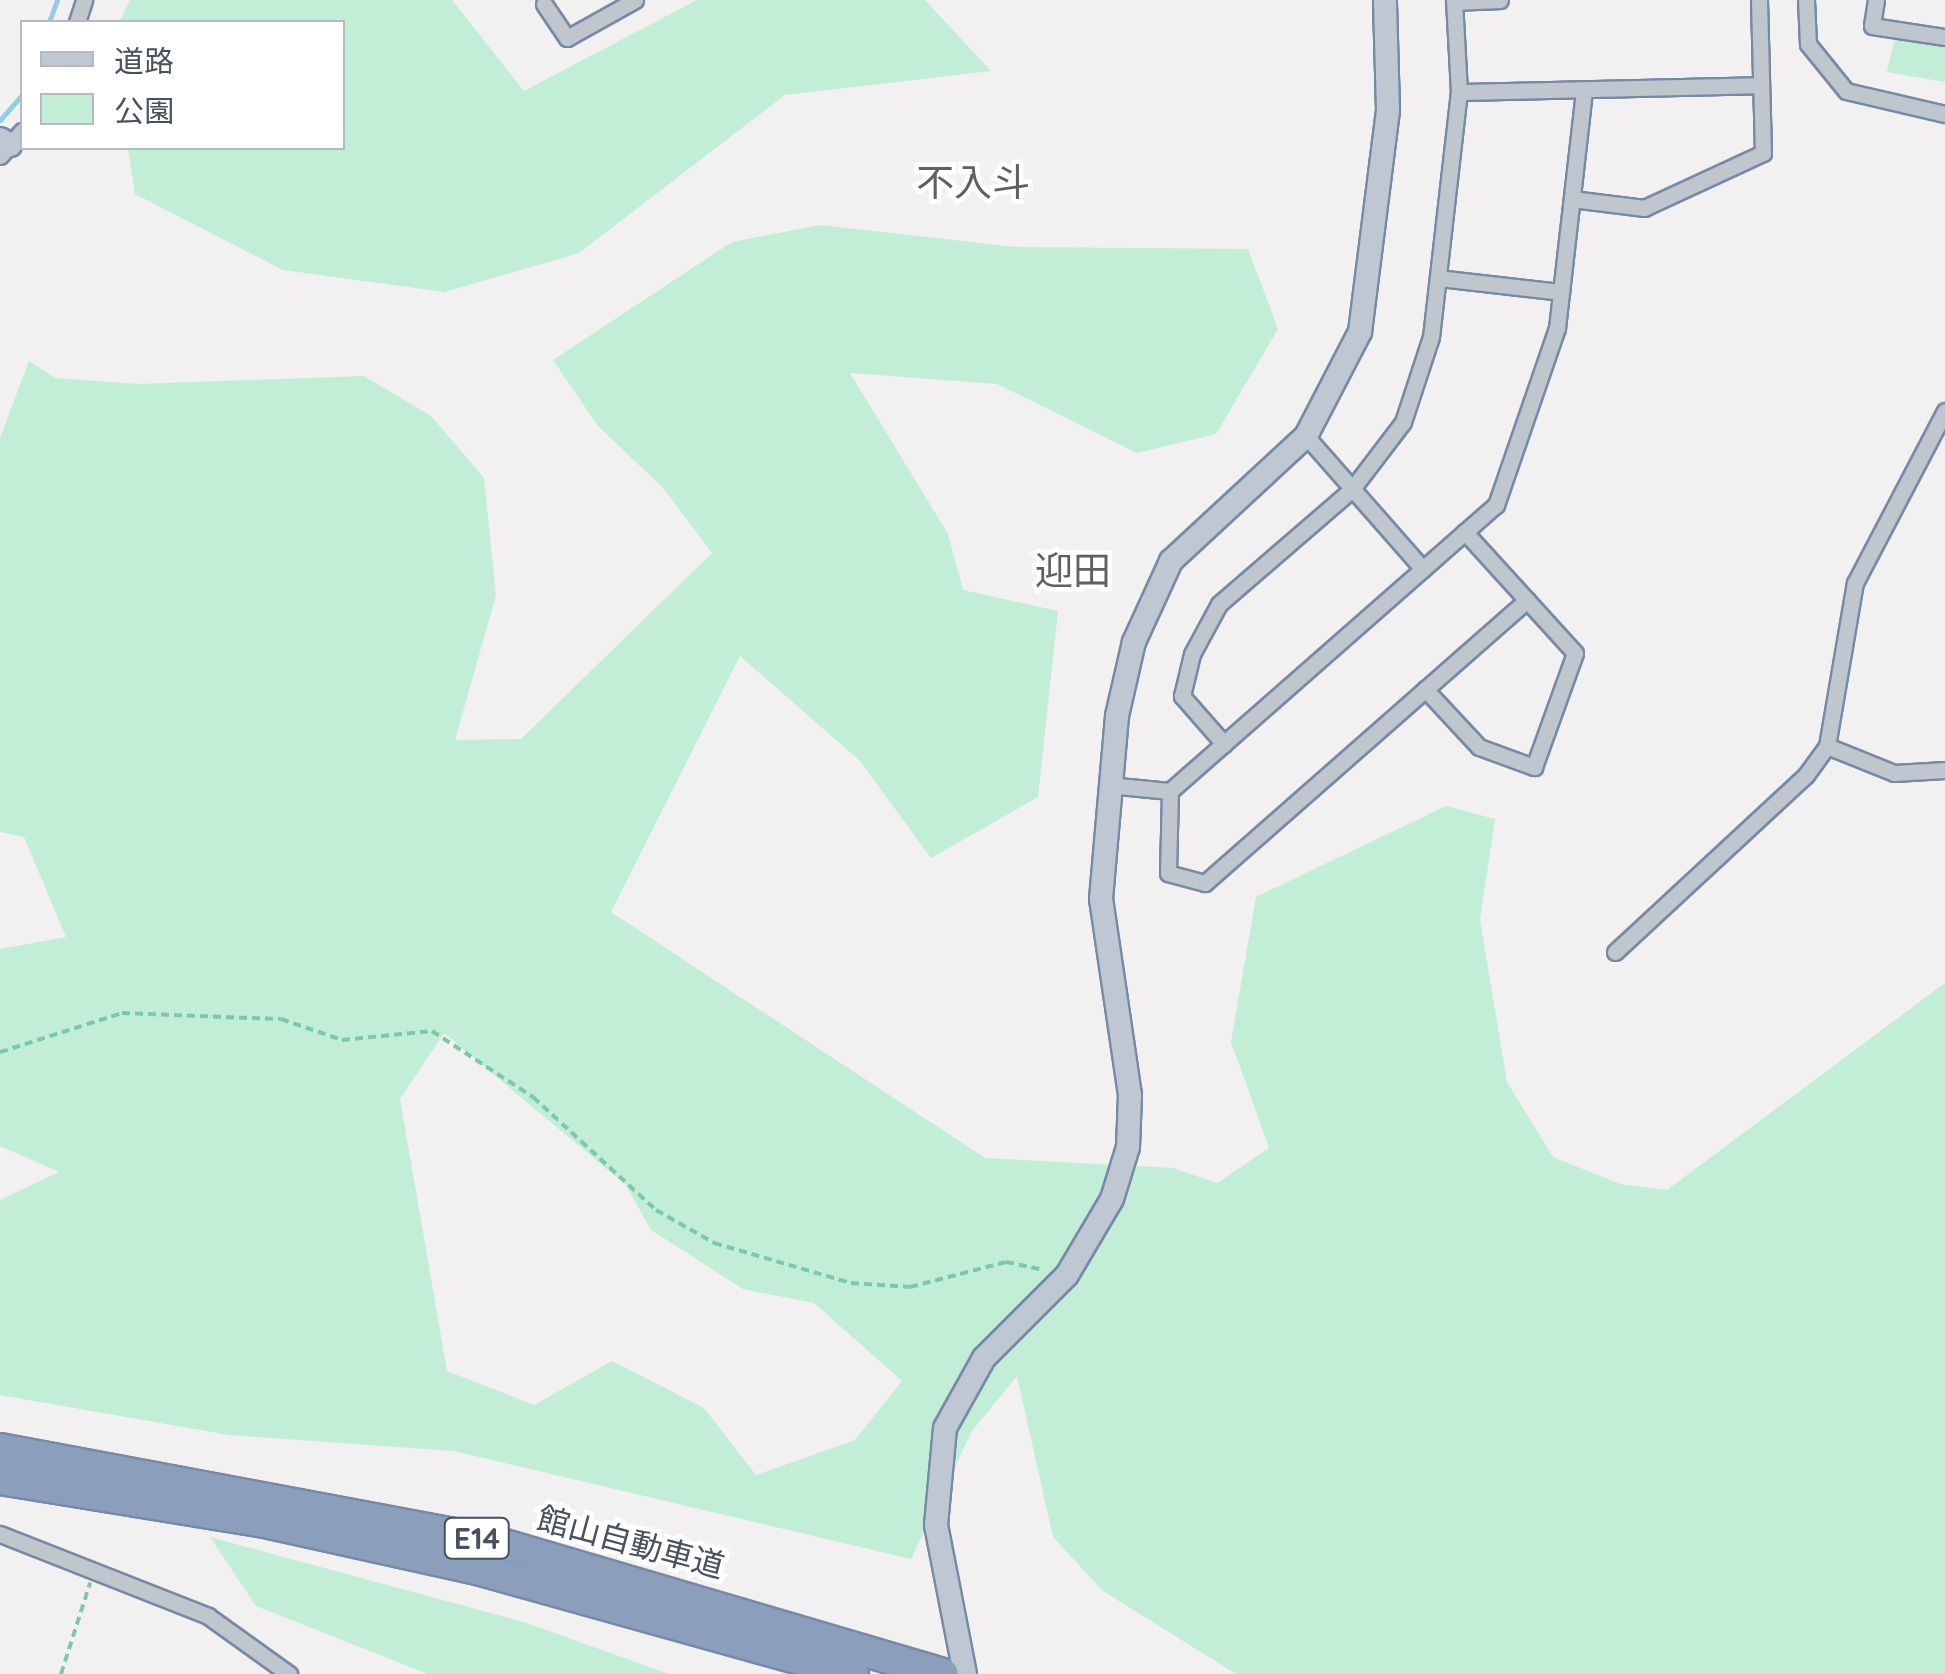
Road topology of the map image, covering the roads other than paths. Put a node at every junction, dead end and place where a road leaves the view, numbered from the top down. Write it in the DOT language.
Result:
graph roads {
  1 [pos="635,0"];
  2 [pos="1385,0"];
  3 [pos="1500,0"];
  4 [pos="1758,0"];
  5 [pos="1806,0"];
  6 [pos="1876,0"];
  7 [pos="1454,1"];
  8 [pos="544,4"];
  9 [pos="1945,36"];
  10 [pos="1761,85"];
  11 [pos="1584,90"];
  12 [pos="1459,92"];
  13 [pos="1945,114"];
  14 [pos="1572,199"];
  15 [pos="1438,278"];
  16 [pos="1562,292"];
  17 [pos="1945,411"];
  18 [pos="1306,436"];
  19 [pos="1352,489"];
  20 [pos="1465,532"];
  21 [pos="1423,569"];
  22 [pos="1527,600"];
  23 [pos="1425,689"];
  24 [pos="1224,744"];
  25 [pos="1826,746"];
  26 [pos="1945,770"];
  27 [pos="1108,785"];
  28 [pos="1170,791"];
  29 [pos="1615,952"];
  30 [pos="0,1448"];
  31 [pos="0,1479"];
  32 [pos="0,1534"];
  33 [pos="289,1674"];
  34 [pos="854,1674"];
  35 [pos="943,1674"];
  36 [pos="965,1674"];
  1 -- 8 [label="street"];
  2 -- 18 [label="street"];
  3 -- 7 [label="street"];
  4 -- 10 [label="street"];
  5 -- 13 [label="street"];
  6 -- 9 [label="street"];
  7 -- 12 [label="street"];
  10 -- 11 [label="street"];
  10 -- 14 [label="street"];
  11 -- 12 [label="street"];
  11 -- 14 [label="street"];
  12 -- 15 [label="street"];
  14 -- 16 [label="street"];
  15 -- 16 [label="street"];
  15 -- 19 [label="street"];
  16 -- 20 [label="street"];
  17 -- 25 [label="street"];
  18 -- 19 [label="street"];
  18 -- 27 [label="street"];
  19 -- 21 [label="street"];
  19 -- 24 [label="street"];
  20 -- 21 [label="street"];
  20 -- 22 [label="street"];
  21 -- 24 [label="street"];
  22 -- 23 [label="street"];
  22 -- 23 [label="street"];
  23 -- 28 [label="street"];
  24 -- 28 [label="street"];
  25 -- 26 [label="street"];
  25 -- 29 [label="street"];
  27 -- 28 [label="street"];
  27 -- 36 [label="street"];
  30 -- 35 [label="highway, 館山自動車道 / E14"];
  31 -- 34 [label="highway, 館山自動車道 / E14"];
  32 -- 33 [label="street"];
}
